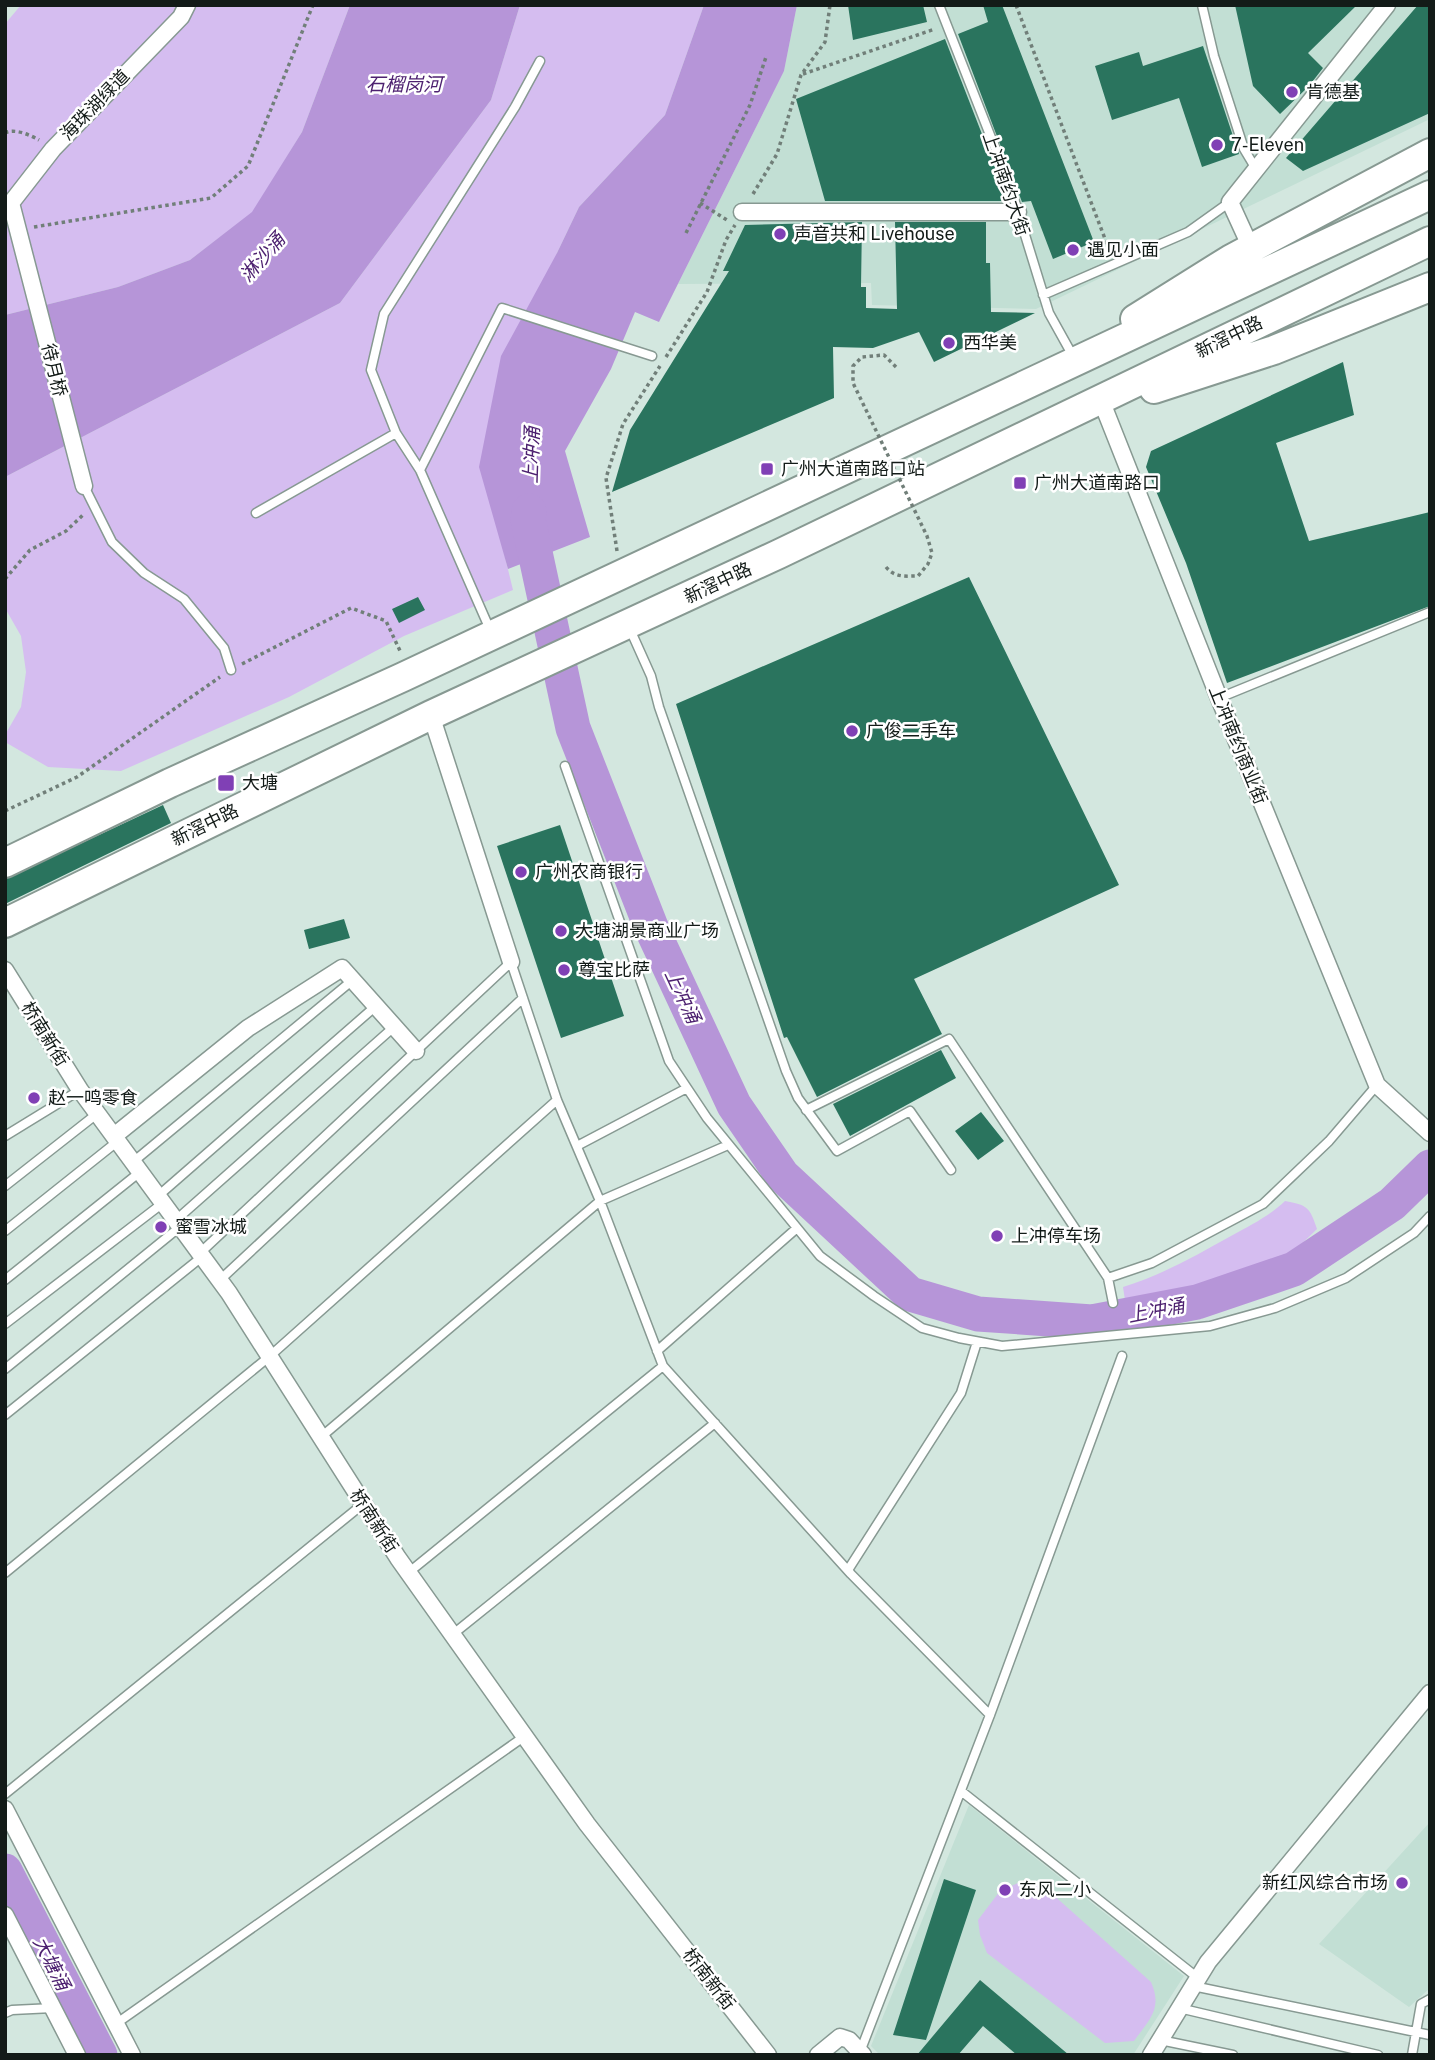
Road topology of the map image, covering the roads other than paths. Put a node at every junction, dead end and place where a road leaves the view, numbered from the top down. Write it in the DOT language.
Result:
graph roads {
  1 [pos="187,5"];
  2 [pos="939,5"];
  3 [pos="1202,5"];
  4 [pos="1387,5"];
  5 [pos="540,61"];
  6 [pos="1430,154"];
  7 [pos="1256,169"];
  8 [pos="1430,178"];
  9 [pos="1430,195"];
  10 [pos="1230,202"];
  11 [pos="8,204"];
  12 [pos="742,212"];
  13 [pos="1018,212"];
  14 [pos="1430,241"];
  15 [pos="1251,248"];
  16 [pos="1430,287"];
  17 [pos="1043,295"];
  18 [pos="649,354"];
  19 [pos="1076,361"];
  20 [pos="1103,405"];
  21 [pos="1048,423"];
  22 [pos="396,433"];
  23 [pos="420,470"];
  24 [pos="83,486"];
  25 [pos="256,513"];
  26 [pos="1430,612"];
  27 [pos="619,630"];
  28 [pos="491,634"];
  29 [pos="231,670"];
  30 [pos="1219,698"];
  31 [pos="431,715"];
  32 [pos="565,766"];
  33 [pos="5,863"];
  34 [pos="5,923"];
  35 [pos="511,962"];
  36 [pos="5,971"];
  37 [pos="354,979"];
  38 [pos="523,998"];
  39 [pos="377,1005"];
  40 [pos="395,1026"];
  41 [pos="416,1051"];
  42 [pos="1377,1084"];
  43 [pos="687,1088"];
  44 [pos="80,1090"];
  45 [pos="557,1100"];
  46 [pos="806,1110"];
  47 [pos="98,1113"];
  48 [pos="1430,1133"];
  49 [pos="6,1136"];
  50 [pos="116,1139"];
  51 [pos="728,1145"];
  52 [pos="577,1146"];
  53 [pos="137,1167"];
  54 [pos="951,1170"];
  55 [pos="5,1186"];
  56 [pos="160,1199"];
  57 [pos="600,1201"];
  58 [pos="1430,1216"];
  59 [pos="178,1223"];
  60 [pos="797,1228"];
  61 [pos="5,1231"];
  62 [pos="201,1255"];
  63 [pos="1108,1278"];
  64 [pos="5,1280"];
  65 [pos="220,1280"];
  66 [pos="1114,1303"];
  67 [pos="5,1324"];
  68 [pos="976,1342"];
  69 [pos="657,1351"];
  70 [pos="270,1356"];
  71 [pos="1122,1356"];
  72 [pos="663,1366"];
  73 [pos="5,1369"];
  74 [pos="5,1415"];
  75 [pos="715,1423"];
  76 [pos="321,1437"];
  77 [pos="363,1504"];
  78 [pos="848,1570"];
  79 [pos="5,1573"];
  80 [pos="408,1573"];
  81 [pos="452,1635"];
  82 [pos="1430,1693"];
  83 [pos="990,1715"];
  84 [pos="525,1737"];
  85 [pos="961,1791"];
  86 [pos="5,1794"];
  87 [pos="5,1809"];
  88 [pos="5,1916"];
  89 [pos="1196,1982"];
  90 [pos="1430,1999"];
  91 [pos="53,2008"];
  92 [pos="1180,2008"];
  93 [pos="5,2013"];
  94 [pos="117,2023"];
  95 [pos="1416,2032"];
  96 [pos="1430,2035"];
  97 [pos="1160,2040"];
  98 [pos="861,2053"];
  99 [pos="78,2055"];
  100 [pos="132,2055"];
  101 [pos="768,2055"];
  102 [pos="818,2055"];
  103 [pos="1151,2055"];
  104 [pos="1233,2055"];
  105 [pos="1378,2055"];
  106 [pos="1412,2055"];
  1 -- 11 [label="street, 海珠湖绿道"];
  2 -- 13 [label="lane, 上冲南约大街"];
  3 -- 7 [label="lane"];
  4 -- 7 [label="street"];
  5 -- 22 [label="lane"];
  6 -- 15 [label="highway"];
  7 -- 10 [label="street"];
  8 -- 19 [label="highway"];
  9 -- 19 [label="highway"];
  10 -- 15 [label="street"];
  10 -- 17 [label="lane"];
  11 -- 24 [label="street, 待月桥"];
  12 -- 13 [label="street"];
  13 -- 17 [label="lane, 上冲南约大街"];
  14 -- 21 [label="highway, 新滘中路"];
  15 -- 19 [label="highway"];
  16 -- 20 [label="highway"];
  17 -- 19 [label="lane, 上冲南约大街"];
  18 -- 23 [label="lane"];
  19 -- 28 [label="highway"];
  20 -- 21 [label="highway"];
  20 -- 30 [label="street, 上冲南约商业街"];
  21 -- 27 [label="highway, 新滘中路"];
  22 -- 23 [label="lane"];
  22 -- 25 [label="lane"];
  23 -- 28 [label="lane"];
  24 -- 29 [label="lane"];
  26 -- 30 [label="lane"];
  27 -- 31 [label="highway, 新滘中路"];
  27 -- 46 [label="lane"];
  28 -- 33 [label="highway"];
  30 -- 42 [label="street, 上冲南约商业街"];
  31 -- 34 [label="highway, 新滘中路"];
  31 -- 35 [label="street"];
  32 -- 43 [label="lane"];
  35 -- 38 [label="lane"];
  35 -- 41 [label="lane"];
  36 -- 44 [label="street, 桥南新街"];
  37 -- 39 [label="street"];
  37 -- 50 [label="street"];
  37 -- 53 [label="lane"];
  38 -- 45 [label="lane"];
  38 -- 65 [label="lane"];
  39 -- 40 [label="street"];
  39 -- 56 [label="lane"];
  40 -- 41 [label="street"];
  40 -- 59 [label="lane"];
  41 -- 62 [label="lane"];
  42 -- 48 [label="street"];
  42 -- 63 [label="lane"];
  43 -- 51 [label="lane"];
  43 -- 52 [label="lane"];
  44 -- 47 [label="street, 桥南新街"];
  44 -- 49 [label="lane"];
  45 -- 52 [label="lane"];
  45 -- 70 [label="lane"];
  46 -- 54 [label="lane"];
  46 -- 63 [label="lane"];
  47 -- 50 [label="street, 桥南新街"];
  47 -- 55 [label="lane"];
  50 -- 53 [label="street, 桥南新街"];
  50 -- 61 [label="lane"];
  51 -- 57 [label="lane"];
  51 -- 60 [label="lane"];
  52 -- 57 [label="lane"];
  53 -- 56 [label="street, 桥南新街"];
  53 -- 64 [label="lane"];
  56 -- 59 [label="street, 桥南新街"];
  56 -- 67 [label="lane"];
  57 -- 69 [label="lane"];
  57 -- 76 [label="lane"];
  58 -- 68 [label="lane"];
  59 -- 62 [label="street, 桥南新街"];
  59 -- 73 [label="lane"];
  60 -- 68 [label="lane"];
  60 -- 69 [label="lane"];
  62 -- 65 [label="street, 桥南新街"];
  62 -- 74 [label="lane"];
  63 -- 66 [label="lane"];
  65 -- 70 [label="street, 桥南新街"];
  68 -- 78 [label="lane"];
  69 -- 72 [label="lane"];
  70 -- 76 [label="street, 桥南新街"];
  70 -- 79 [label="lane"];
  71 -- 83 [label="lane"];
  72 -- 75 [label="lane"];
  72 -- 80 [label="lane"];
  75 -- 78 [label="lane"];
  75 -- 81 [label="lane"];
  76 -- 77 [label="street, 桥南新街"];
  77 -- 80 [label="street, 桥南新街"];
  77 -- 86 [label="lane"];
  78 -- 83 [label="lane"];
  80 -- 81 [label="street, 桥南新街"];
  81 -- 84 [label="street, 桥南新街"];
  82 -- 89 [label="street"];
  83 -- 85 [label="lane"];
  84 -- 94 [label="lane"];
  84 -- 101 [label="street, 桥南新街"];
  85 -- 89 [label="lane"];
  85 -- 98 [label="lane"];
  87 -- 94 [label="street"];
  88 -- 91 [label="street"];
  89 -- 92 [label="street"];
  89 -- 95 [label="lane"];
  90 -- 95 [label="lane"];
  91 -- 93 [label="lane"];
  91 -- 99 [label="street"];
  92 -- 97 [label="street"];
  92 -- 105 [label="lane"];
  94 -- 100 [label="street"];
  95 -- 96 [label="lane"];
  95 -- 106 [label="lane"];
  97 -- 103 [label="street"];
  97 -- 104 [label="lane"];
  98 -- 102 [label="street"];
}
